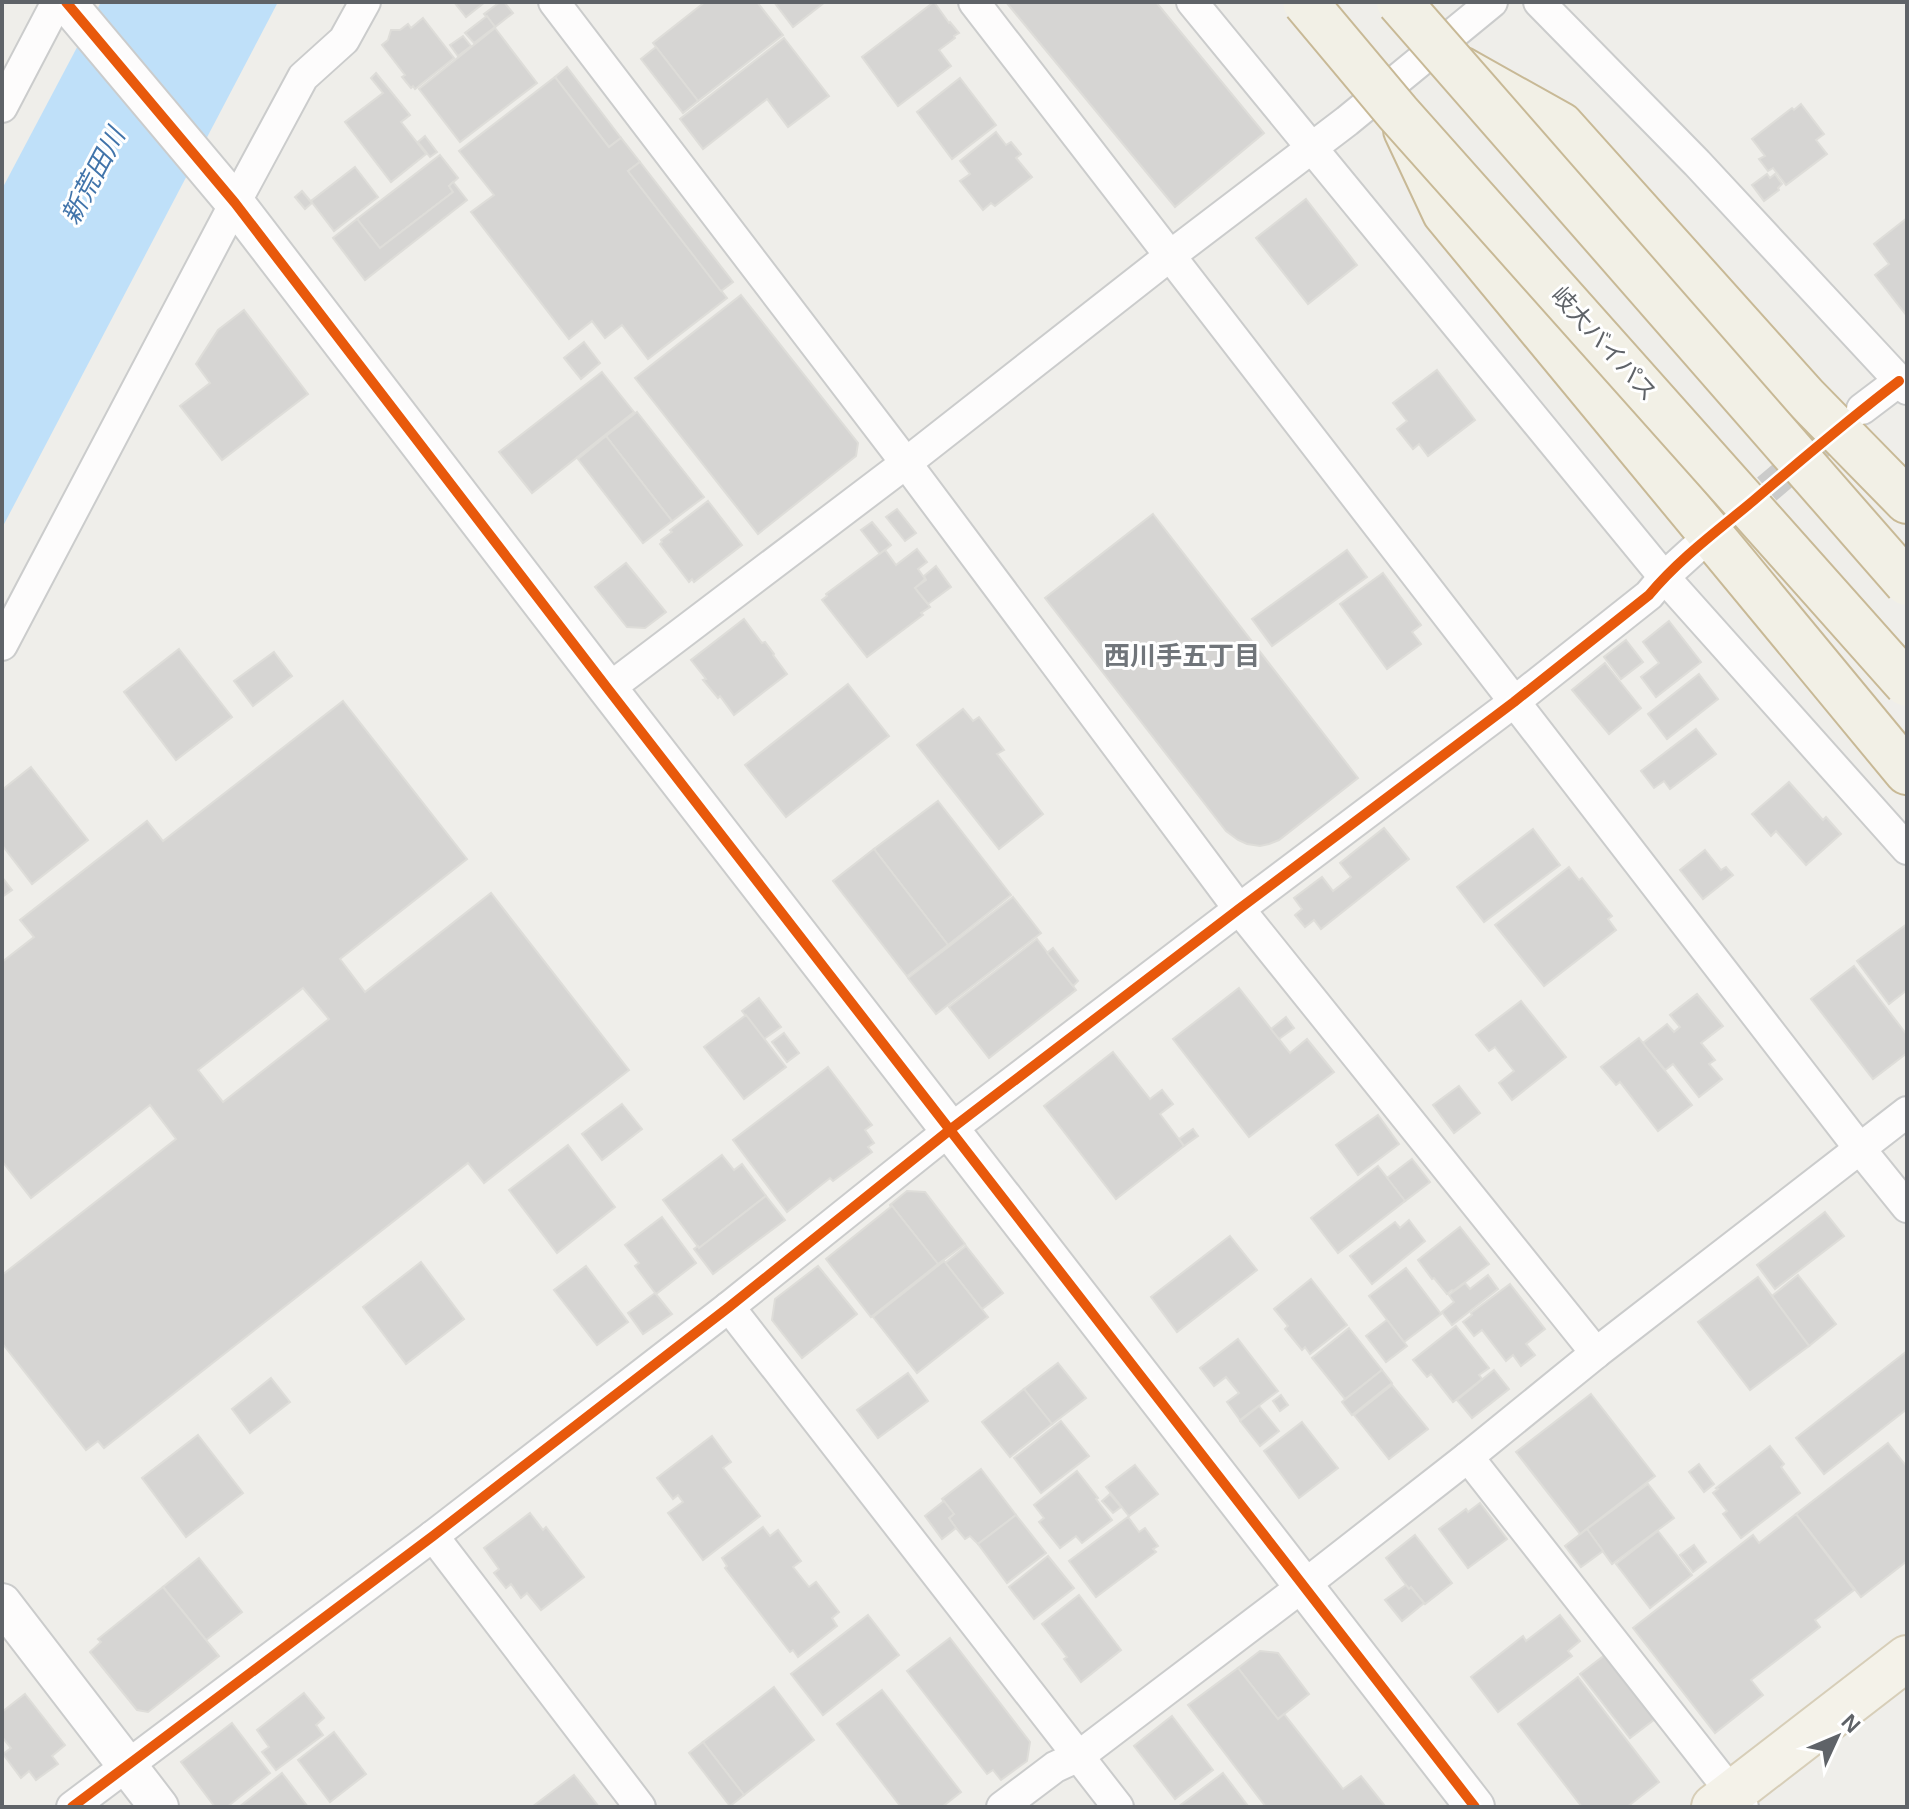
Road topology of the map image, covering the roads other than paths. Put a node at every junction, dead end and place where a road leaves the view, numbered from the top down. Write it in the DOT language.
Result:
graph roads {
  1 [pos="365,2"];
  2 [pos="554,2"];
  3 [pos="974,2"];
  4 [pos="1192,2"];
  5 [pos="1305,2"];
  6 [pos="1399,2"];
  7 [pos="1492,2"];
  8 [pos="1539,2"];
  9 [pos="69,8"];
  10 [pos="1452,63"];
  11 [pos="2,107"];
  12 [pos="1398,113"];
  13 [pos="1313,147"];
  14 [pos="228,196"];
  15 [pos="1171,255"];
  16 [pos="1903,385"];
  17 [pos="1862,409"];
  18 [pos="906,463"];
  19 [pos="1907,501"];
  20 [pos="1696,548"];
  21 [pos="1664,577"];
  22 [pos="1907,583"];
  23 [pos="2,645"];
  24 [pos="1907,684"];
  25 [pos="608,689"];
  26 [pos="1514,702"];
  27 [pos="1907,772"];
  28 [pos="1907,849"];
  29 [pos="1239,909"];
  30 [pos="1907,1112"];
  31 [pos="951,1129"];
  32 [pos="1860,1149"];
  33 [pos="1907,1207"];
  34 [pos="729,1307"];
  35 [pos="1596,1353"];
  36 [pos="1468,1457"];
  37 [pos="433,1536"];
  38 [pos="1303,1586"];
  39 [pos="2,1603"];
  40 [pos="1907,1658"];
  41 [pos="1079,1756"];
  42 [pos="127,1765"];
  43 [pos="1730,1802"];
  44 [pos="72,1807"];
  45 [pos="159,1807"];
  46 [pos="640,1807"];
  47 [pos="1002,1807"];
  48 [pos="1118,1807"];
  49 [pos="1475,1807"];
  1 -- 14 [label="street"];
  2 -- 18 [label="street"];
  3 -- 15 [label="street"];
  4 -- 13 [label="street"];
  5 -- 12 [label="highway, 岐大バイパス, bridge"];
  6 -- 10 [label="highway, bridge"];
  7 -- 13 [label="street"];
  8 -- 16 [label="street"];
  9 -- 11 [label="street"];
  9 -- 14 [label="street"];
  10 -- 19 [label="highway"];
  10 -- 22 [label="highway, bridge"];
  12 -- 24 [label="highway, 岐大バイパス, bridge"];
  12 -- 27 [label="highway"];
  13 -- 15 [label="street"];
  13 -- 21 [label="street"];
  14 -- 23 [label="street"];
  14 -- 25 [label="street"];
  15 -- 18 [label="street"];
  15 -- 26 [label="street"];
  16 -- 17 [label="street"];
  18 -- 25 [label="street"];
  18 -- 29 [label="street"];
  20 -- 21 [label="street"];
  21 -- 26 [label="street"];
  21 -- 28 [label="street"];
  25 -- 31 [label="street"];
  26 -- 29 [label="street"];
  26 -- 32 [label="street"];
  29 -- 31 [label="street"];
  29 -- 35 [label="street"];
  30 -- 32 [label="street"];
  31 -- 34 [label="street"];
  31 -- 38 [label="street"];
  32 -- 33 [label="street"];
  32 -- 35 [label="street"];
  34 -- 37 [label="street"];
  34 -- 41 [label="street"];
  35 -- 36 [label="street"];
  36 -- 38 [label="street"];
  36 -- 43 [label="street"];
  37 -- 42 [label="street"];
  37 -- 46 [label="street"];
  38 -- 41 [label="street"];
  38 -- 49 [label="street"];
  39 -- 42 [label="street"];
  40 -- 43 [label="main road"];
  41 -- 47 [label="street"];
  41 -- 48 [label="street"];
  42 -- 44 [label="street"];
  42 -- 45 [label="street"];
}
